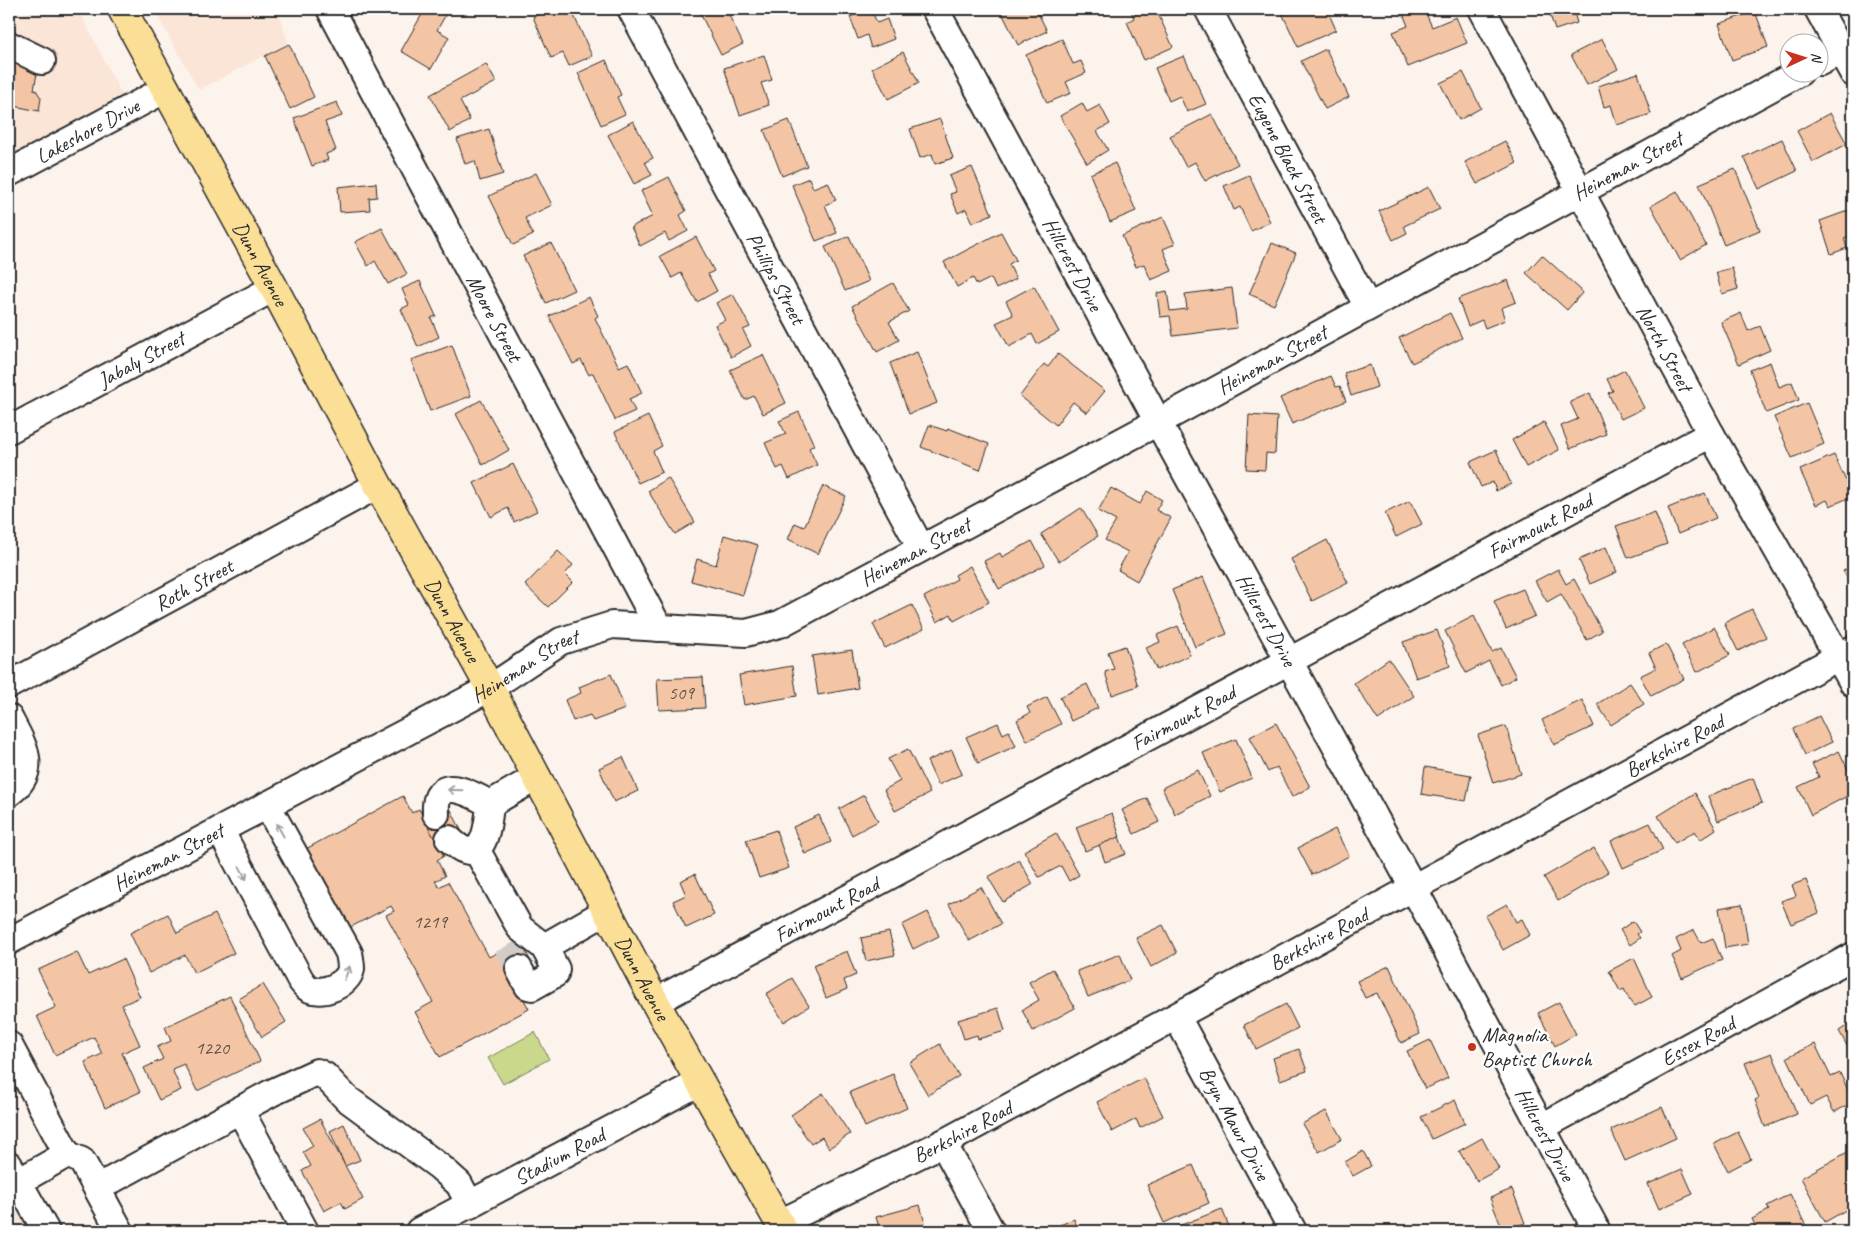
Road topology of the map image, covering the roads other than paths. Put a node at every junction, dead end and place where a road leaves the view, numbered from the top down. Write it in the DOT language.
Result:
graph roads {
  1 [pos="122,9"];
  2 [pos="330,9"];
  3 [pos="631,9"];
  4 [pos="935,9"];
  5 [pos="1208,9"];
  6 [pos="1482,9"];
  7 [pos="1818,9"];
  8 [pos="9,45"];
  9 [pos="1838,52"];
  10 [pos="42,61"];
  11 [pos="1853,73"];
  12 [pos="1782,82"];
  13 [pos="166,88"];
  14 [pos="9,173"];
  15 [pos="1581,191"];
  16 [pos="274,288"];
  17 [pos="1368,307"];
  18 [pos="1158,422"];
  19 [pos="9,430"];
  20 [pos="1711,434"];
  21 [pos="378,485"];
  22 [pos="922,548"];
  23 [pos="659,628"];
  24 [pos="1846,653"];
  25 [pos="1289,661"];
  26 [pos="1853,683"];
  27 [pos="9,685"];
  28 [pos="490,688"];
  29 [pos="9,718"];
  30 [pos="536,777"];
  31 [pos="9,793"];
  32 [pos="490,804"];
  33 [pos="267,805"];
  34 [pos="436,814"];
  35 [pos="220,830"];
  36 [pos="449,839"];
  37 [pos="476,849"];
  38 [pos="1414,888"];
  39 [pos="607,910"];
  40 [pos="9,941"];
  41 [pos="544,947"];
  42 [pos="515,948"];
  43 [pos="1853,956"];
  44 [pos="655,1002"];
  45 [pos="1177,1017"];
  46 [pos="9,1045"];
  47 [pos="700,1082"];
  48 [pos="240,1110"];
  49 [pos="1542,1127"];
  50 [pos="943,1143"];
  51 [pos="67,1154"];
  52 [pos="14,1173"];
  53 [pos="97,1188"];
  54 [pos="470,1205"];
  55 [pos="782,1227"];
  56 [pos="297,1228"];
  57 [pos="46,1231"];
  58 [pos="120,1231"];
  59 [pos="419,1231"];
  60 [pos="991,1231"];
  61 [pos="1293,1231"];
  62 [pos="1597,1231"];
  1 -- 13 [label="main road, Dunn Avenue"];
  2 -- 23 [label="street, Moore Street"];
  3 -- 22 [label="street, Phillips Street"];
  4 -- 18 [label="street, Hillcrest Drive"];
  5 -- 17 [label="street, Eugene Black Street"];
  6 -- 15 [label="street, North Street"];
  7 -- 9 [label="street"];
  8 -- 10 [label="street"];
  9 -- 11 [label="street"];
  12 -- 15 [label="street, Heineman Street"];
  13 -- 14 [label="street, Lakeshore Drive"];
  13 -- 16 [label="main road, Dunn Avenue"];
  15 -- 17 [label="street, Heineman Street"];
  15 -- 20 [label="street, North Street"];
  16 -- 19 [label="street, Jabaly Street"];
  16 -- 21 [label="main road, Dunn Avenue"];
  17 -- 18 [label="street, Heineman Street"];
  18 -- 22 [label="street, Heineman Street"];
  18 -- 25 [label="street, Hillcrest Drive"];
  20 -- 24 [label="street, North Street"];
  20 -- 25 [label="street, Fairmount Road"];
  21 -- 27 [label="street, Roth Street"];
  21 -- 28 [label="main road, Dunn Avenue"];
  22 -- 23 [label="street, Heineman Street"];
  23 -- 28 [label="street, Heineman Street"];
  24 -- 26 [label="street, North Street"];
  24 -- 38 [label="street, Berkshire Road"];
  25 -- 38 [label="street, Hillcrest Drive"];
  25 -- 44 [label="street, Fairmount Road"];
  28 -- 30 [label="main road, Dunn Avenue"];
  28 -- 33 [label="street, Heineman Street"];
  29 -- 31 [label="street"];
  30 -- 32 [label="street"];
  30 -- 39 [label="main road, Dunn Avenue"];
  32 -- 34 [label="street, one-way"];
  32 -- 37 [label="street"];
  33 -- 35 [label="street, Heineman Street"];
  35 -- 33 [label="street, one-way"];
  35 -- 40 [label="street, Heineman Street"];
  36 -- 37 [label="street"];
  37 -- 42 [label="street"];
  38 -- 45 [label="street, Berkshire Road"];
  38 -- 49 [label="street, Hillcrest Drive"];
  39 -- 41 [label="street"];
  39 -- 44 [label="main road, Dunn Avenue"];
  41 -- 42 [label="street"];
  41 -- 42 [label="street"];
  43 -- 49 [label="street, Essex Road"];
  44 -- 47 [label="main road, Dunn Avenue"];
  45 -- 50 [label="street, Berkshire Road"];
  45 -- 61 [label="street, Bryn Mawr Drive"];
  46 -- 51 [label="street"];
  47 -- 54 [label="street, Stadium Road"];
  47 -- 55 [label="main road, Dunn Avenue"];
  48 -- 53 [label="street"];
  48 -- 54 [label="street"];
  48 -- 56 [label="street"];
  49 -- 62 [label="street, Hillcrest Drive"];
  50 -- 55 [label="street, Berkshire Road"];
  50 -- 60 [label="street"];
  51 -- 52 [label="street"];
  51 -- 53 [label="street"];
  52 -- 57 [label="street"];
  53 -- 58 [label="street"];
  54 -- 59 [label="street, Stadium Road"];
}
